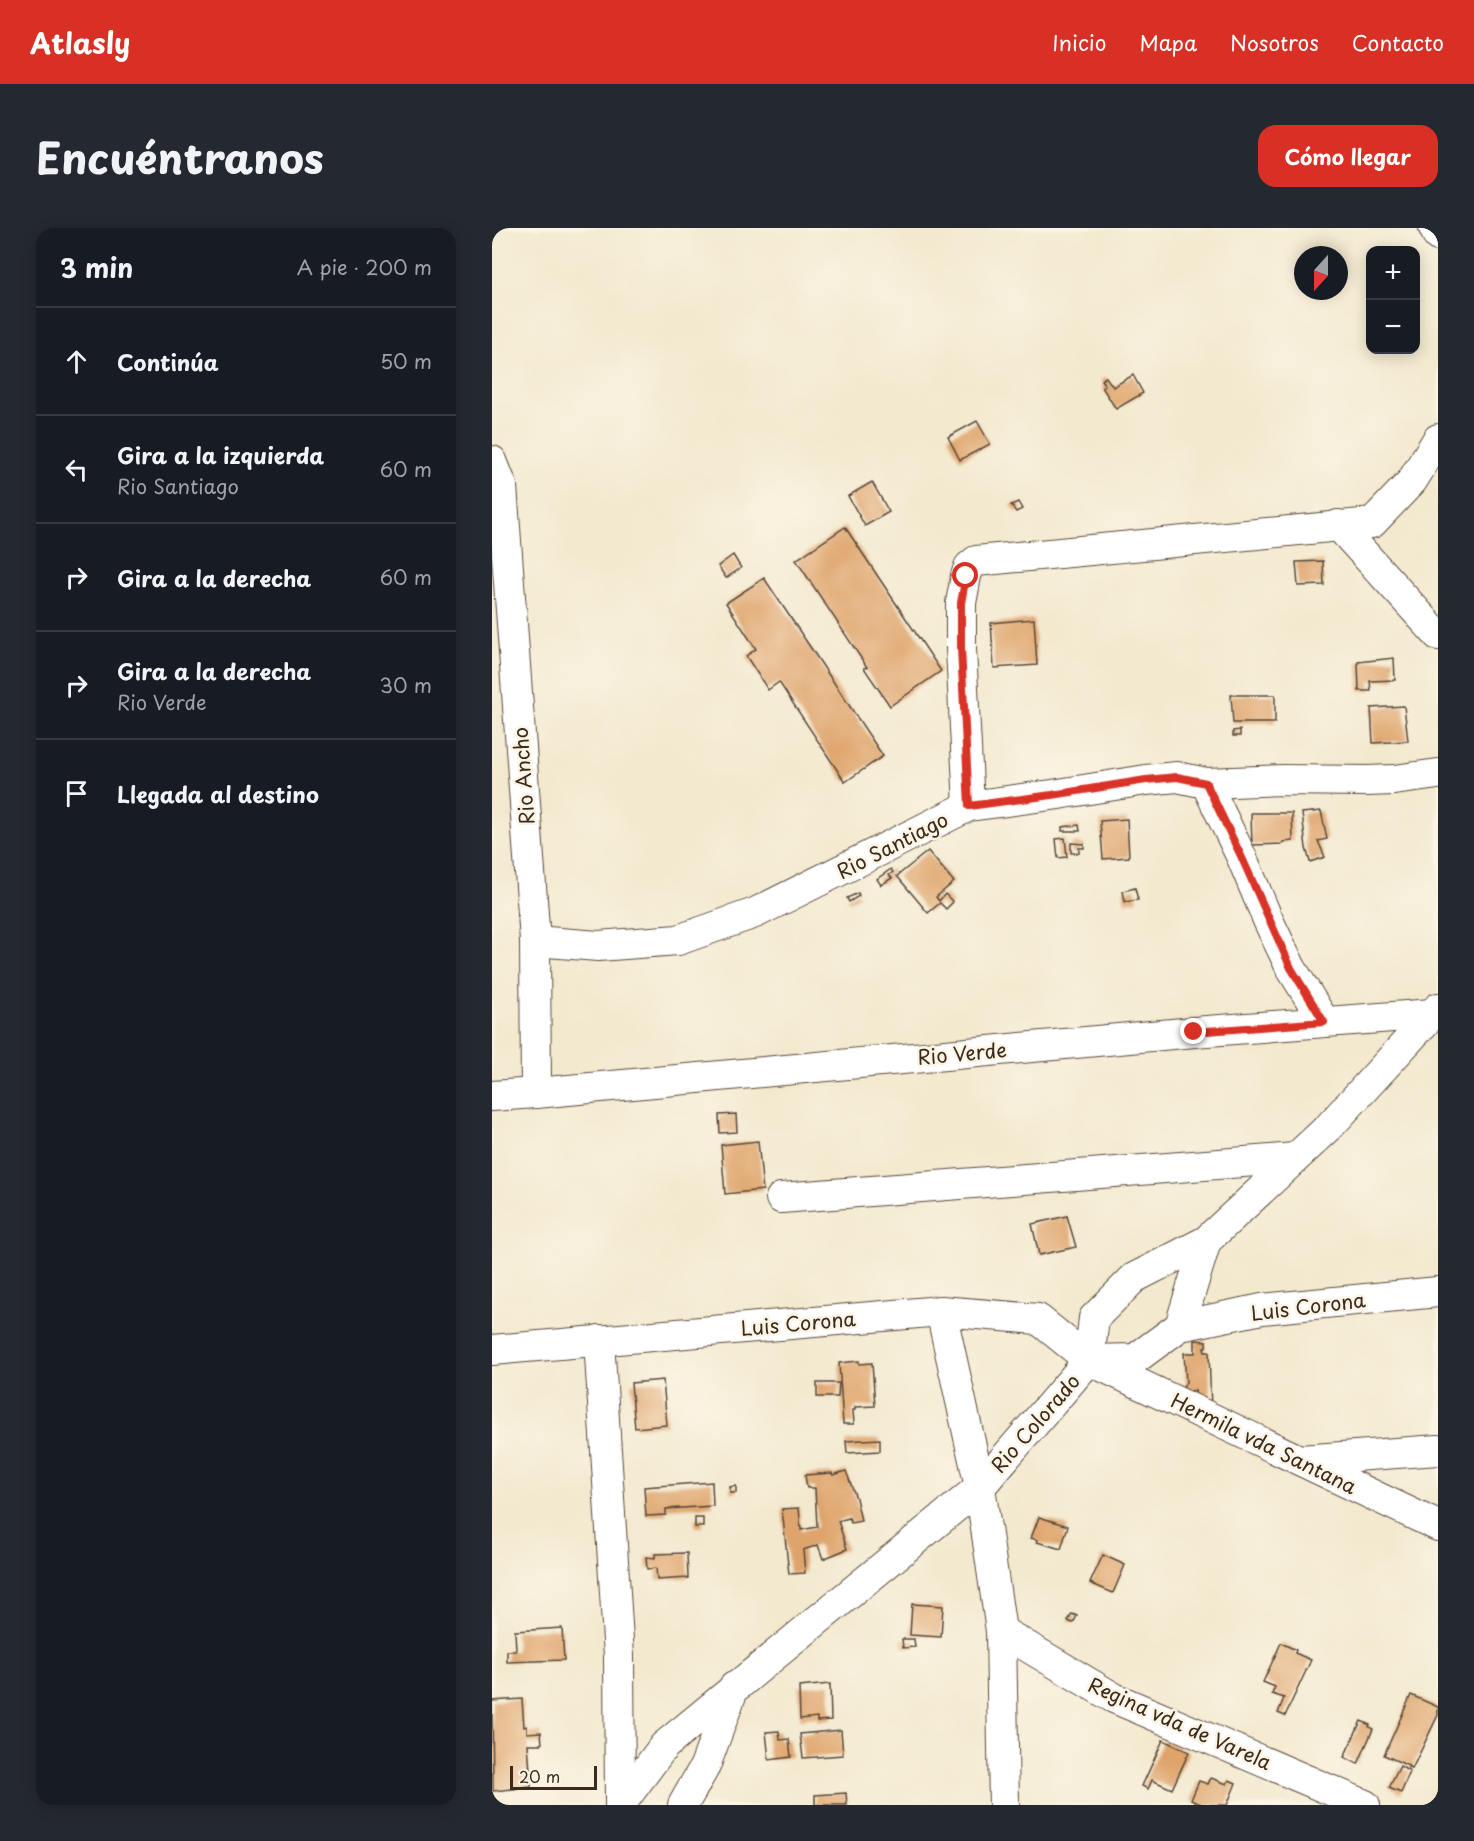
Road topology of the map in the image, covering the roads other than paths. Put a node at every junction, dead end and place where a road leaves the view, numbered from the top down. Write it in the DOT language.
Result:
graph roads {
  1 [pos="1434,228"];
  2 [pos="1438,236"];
  3 [pos="1438,439"];
  4 [pos="492,461"];
  5 [pos="1338,525"];
  6 [pos="1438,635"];
  7 [pos="1438,774"];
  8 [pos="1206,783"];
  9 [pos="969,806"];
  10 [pos="535,941"];
  11 [pos="1436,1011"];
  12 [pos="1324,1022"];
  13 [pos="536,1093"];
  14 [pos="492,1096"];
  15 [pos="1295,1158"];
  16 [pos="782,1198"];
  17 [pos="1206,1241"];
  18 [pos="1438,1292"];
  19 [pos="941,1311"];
  20 [pos="1180,1326"];
  21 [pos="599,1340"];
  22 [pos="492,1350"];
  23 [pos="1089,1360"];
  24 [pos="1438,1450"];
  25 [pos="1300,1460"];
  26 [pos="980,1487"];
  27 [pos="1438,1526"];
  28 [pos="1001,1631"];
  29 [pos="735,1687"];
  30 [pos="620,1804"];
  31 [pos="683,1805"];
  32 [pos="1005,1805"];
  33 [pos="1365,1805"];
  1 -- 2 [label="street"];
  3 -- 5 [label="street"];
  4 -- 10 [label="street, Rio Ancho"];
  5 -- 6 [label="street"];
  5 -- 9 [label="street"];
  7 -- 8 [label="street, Rio Santiago"];
  8 -- 9 [label="street, Rio Santiago"];
  8 -- 12 [label="street"];
  9 -- 10 [label="street, Rio Santiago"];
  10 -- 13 [label="street, Rio Ancho"];
  11 -- 12 [label="street, Rio Verde"];
  11 -- 15 [label="street"];
  12 -- 13 [label="street, Rio Verde"];
  13 -- 14 [label="street, Rio Verde"];
  15 -- 16 [label="street"];
  15 -- 17 [label="street"];
  17 -- 20 [label="street"];
  17 -- 23 [label="street"];
  18 -- 20 [label="street, Luis Corona"];
  19 -- 21 [label="street, Luis Corona"];
  19 -- 23 [label="street, Luis Corona"];
  19 -- 26 [label="street"];
  20 -- 23 [label="street, Rio Colorado"];
  21 -- 22 [label="street, Luis Corona"];
  21 -- 30 [label="street"];
  23 -- 25 [label="street, Hermila vda Santana"];
  23 -- 26 [label="street, Rio Colorado"];
  24 -- 25 [label="street"];
  25 -- 27 [label="street, Hermila vda Santana"];
  26 -- 28 [label="street"];
  26 -- 29 [label="street, Rio Colorado"];
  28 -- 32 [label="street"];
  28 -- 33 [label="street, Regina vda de Varela"];
  29 -- 30 [label="street, Rio Colorado"];
  29 -- 31 [label="street"];
}
